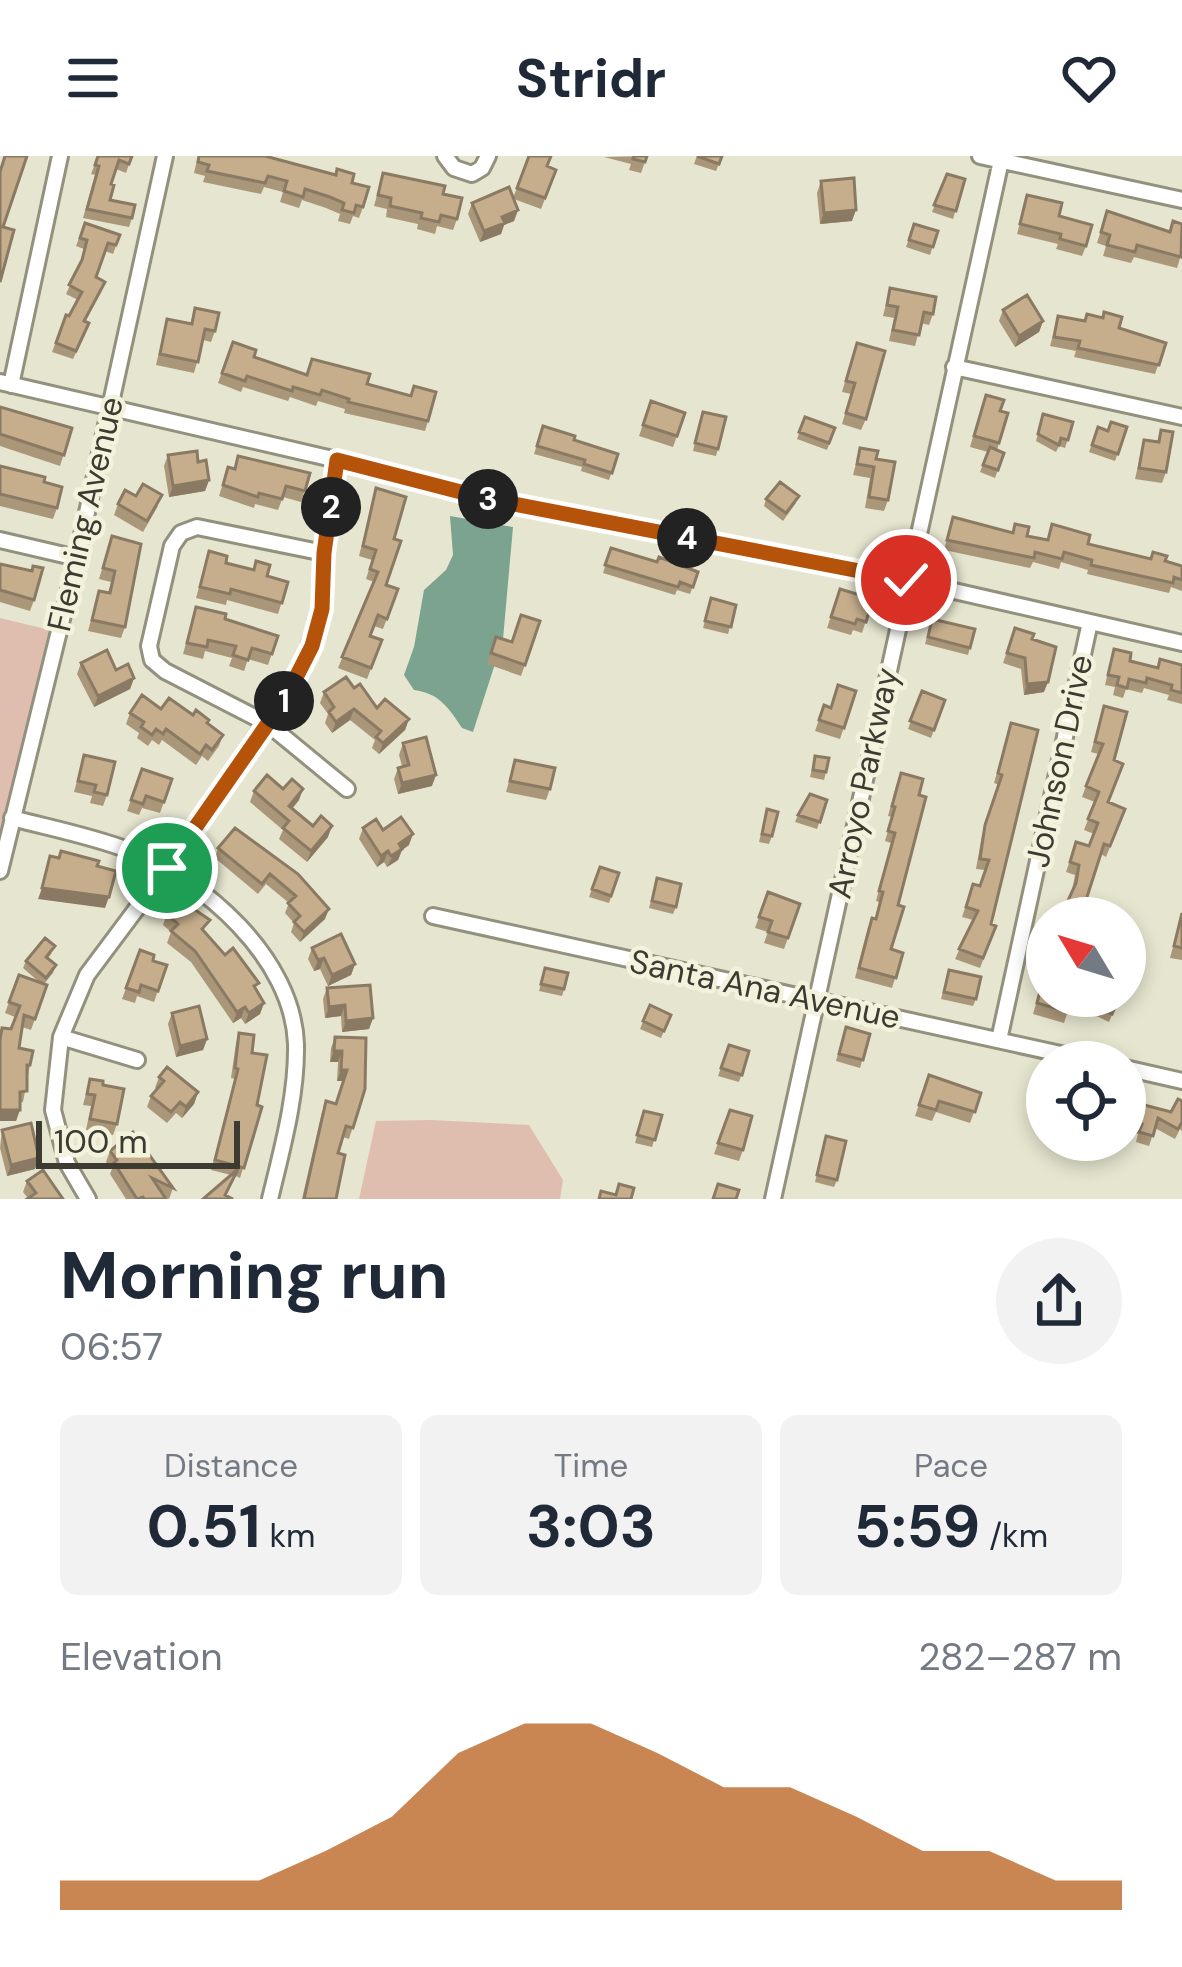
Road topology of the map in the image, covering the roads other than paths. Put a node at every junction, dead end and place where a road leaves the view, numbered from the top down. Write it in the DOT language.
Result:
graph roads {
  1 [pos="60,156"];
  2 [pos="165,156"];
  3 [pos="446,156"];
  4 [pos="488,156"];
  5 [pos="980,156"];
  6 [pos="1001,158"];
  7 [pos="1182,200"];
  8 [pos="954,367"];
  9 [pos="5,384"];
  10 [pos="110,409"];
  11 [pos="1182,417"];
  12 [pos="337,460"];
  13 [pos="0,540"];
  14 [pos="324,553"];
  15 [pos="77,557"];
  16 [pos="906,580"];
  17 [pos="1090,622"];
  18 [pos="1182,643"];
  19 [pos="268,724"];
  20 [pos="347,789"];
  21 [pos="12,818"];
  22 [pos="167,868"];
  23 [pos="0,872"];
  24 [pos="433,916"];
  25 [pos="817,1000"];
  26 [pos="61,1037"];
  27 [pos="998,1040"];
  28 [pos="1026,1046"];
  29 [pos="136,1060"];
  30 [pos="1146,1073"];
  31 [pos="1182,1081"];
  32 [pos="88,1199"];
  33 [pos="270,1199"];
  34 [pos="773,1199"];
  1 -- 9 [label="street"];
  2 -- 10 [label="street, Fleming Avenue"];
  3 -- 4 [label="street"];
  5 -- 6 [label="street"];
  6 -- 7 [label="street"];
  6 -- 8 [label="street, Arroyo Parkway"];
  8 -- 11 [label="street"];
  8 -- 16 [label="street, Arroyo Parkway"];
  9 -- 10 [label="street"];
  10 -- 12 [label="street"];
  10 -- 15 [label="street, Fleming Avenue"];
  12 -- 14 [label="street"];
  12 -- 16 [label="street"];
  13 -- 15 [label="street"];
  14 -- 19 [label="street"];
  14 -- 19 [label="street"];
  15 -- 21 [label="street, Fleming Avenue"];
  16 -- 17 [label="street"];
  16 -- 25 [label="street, Arroyo Parkway"];
  17 -- 18 [label="street"];
  17 -- 27 [label="street, Johnson Drive"];
  19 -- 20 [label="street"];
  19 -- 22 [label="street"];
  21 -- 22 [label="street"];
  21 -- 23 [label="street, Fleming Avenue"];
  22 -- 26 [label="street"];
  22 -- 33 [label="street"];
  24 -- 25 [label="street, Santa Ana Avenue"];
  25 -- 27 [label="street, Santa Ana Avenue"];
  25 -- 34 [label="street, Arroyo Parkway"];
  26 -- 29 [label="street"];
  26 -- 32 [label="street"];
  27 -- 28 [label="street, Santa Ana Avenue"];
  30 -- 31 [label="street"];
}
